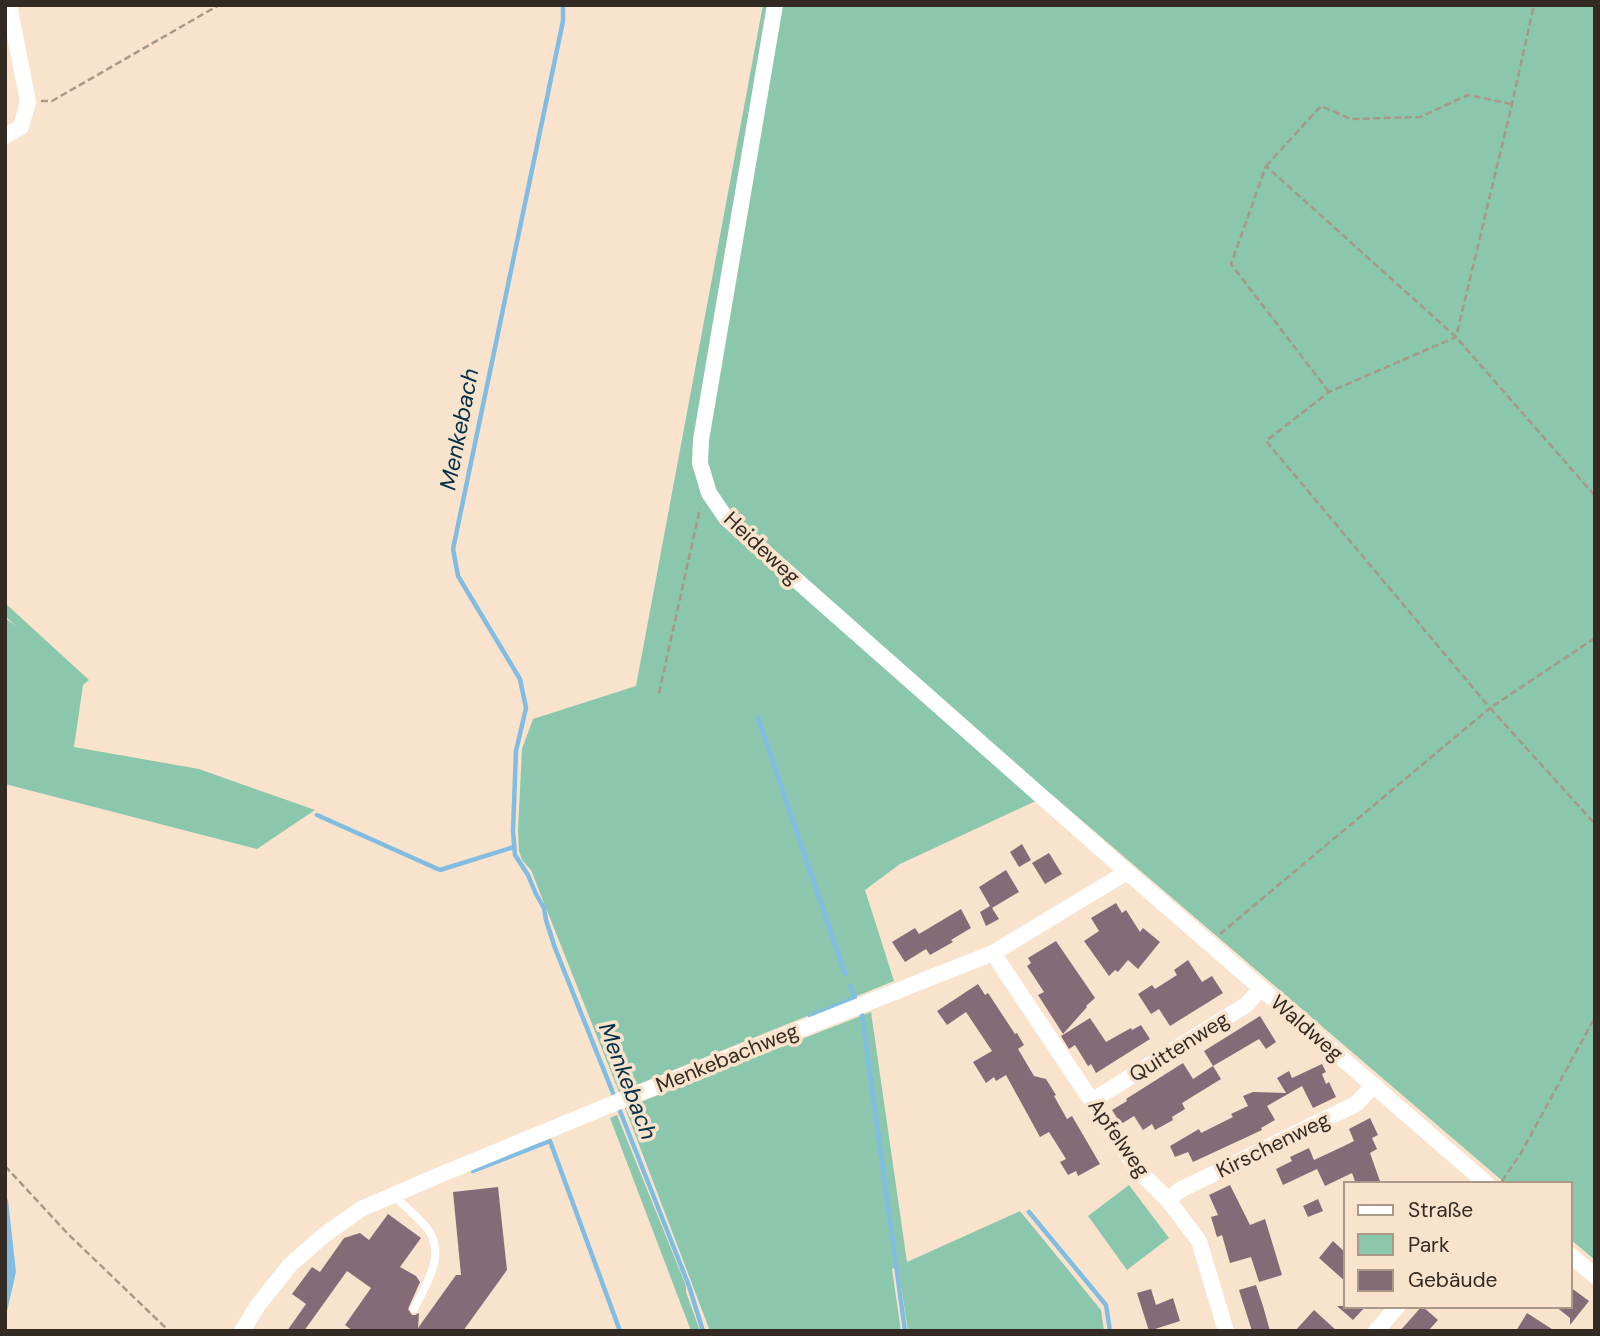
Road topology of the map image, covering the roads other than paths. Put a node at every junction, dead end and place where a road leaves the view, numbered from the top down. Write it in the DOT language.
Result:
graph roads {
  1 [pos="9,5"];
  2 [pos="775,5"];
  3 [pos="5,136"];
  4 [pos="1127,872"];
  5 [pos="993,953"];
  6 [pos="1261,988"];
  7 [pos="1374,1085"];
  8 [pos="1093,1100"];
  9 [pos="1485,1182"];
  10 [pos="393,1195"];
  11 [pos="1168,1200"];
  12 [pos="1572,1257"];
  13 [pos="1595,1276"];
  14 [pos="414,1308"];
  15 [pos="1396,1308"];
  16 [pos="242,1331"];
  17 [pos="1226,1331"];
  18 [pos="1376,1331"];
  1 -- 3 [label="street"];
  2 -- 4 [label="street, Heideweg"];
  4 -- 5 [label="street, Menkebachweg"];
  4 -- 6 [label="street, Waldweg"];
  5 -- 8 [label="street, Apfelweg"];
  5 -- 10 [label="street, Menkebachweg"];
  6 -- 7 [label="street, Waldweg"];
  6 -- 8 [label="street, Quittenweg"];
  7 -- 9 [label="street, Waldweg"];
  7 -- 11 [label="street, Kirschenweg"];
  8 -- 11 [label="street, Apfelweg"];
  10 -- 14 [label="lane"];
  10 -- 16 [label="street, Menkebachweg"];
  11 -- 17 [label="street, Apfelweg"];
  12 -- 13 [label="street"];
  15 -- 18 [label="street"];
}
